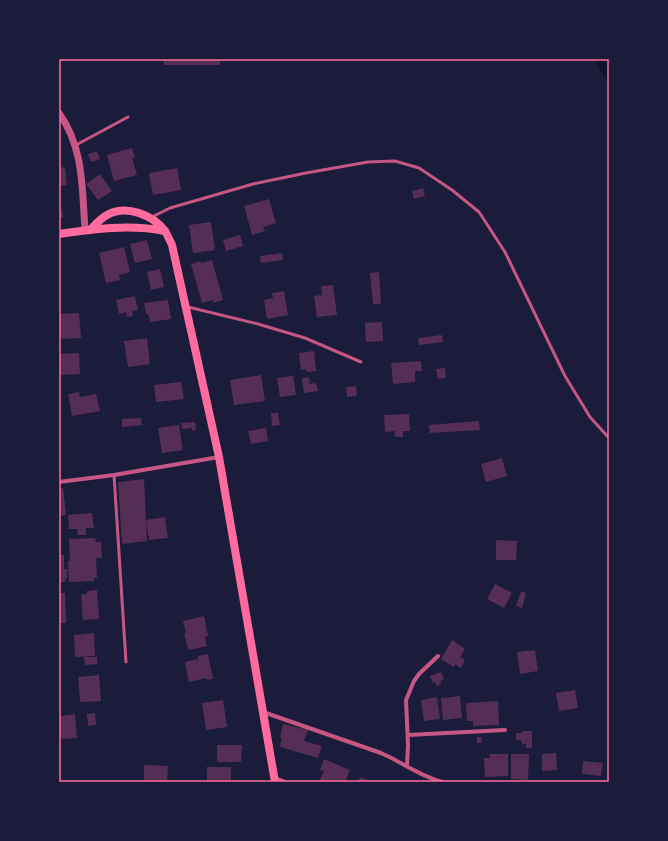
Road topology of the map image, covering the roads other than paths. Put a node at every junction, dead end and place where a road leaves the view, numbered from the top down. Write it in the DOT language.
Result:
graph roads {
  1 [pos="59,113"];
  2 [pos="128,117"];
  3 [pos="76,145"];
  4 [pos="150,218"];
  5 [pos="88,230"];
  6 [pos="165,231"];
  7 [pos="59,234"];
  8 [pos="186,307"];
  9 [pos="361,362"];
  10 [pos="609,438"];
  11 [pos="219,457"];
  12 [pos="114,475"];
  13 [pos="59,482"];
  14 [pos="438,656"];
  15 [pos="126,662"];
  16 [pos="263,712"];
  17 [pos="505,730"];
  18 [pos="408,735"];
  19 [pos="408,766"];
  20 [pos="275,780"];
  21 [pos="285,782"];
  22 [pos="443,782"];
  1 -- 3 [label="street"];
  2 -- 3 [label="lane"];
  3 -- 5 [label="street"];
  4 -- 5 [label="main road"];
  4 -- 6 [label="main road"];
  4 -- 10 [label="lane"];
  5 -- 6 [label="main road"];
  5 -- 7 [label="main road"];
  6 -- 8 [label="main road"];
  8 -- 9 [label="lane"];
  8 -- 11 [label="main road"];
  11 -- 12 [label="street"];
  11 -- 16 [label="main road"];
  12 -- 13 [label="street"];
  12 -- 15 [label="lane"];
  14 -- 18 [label="street"];
  16 -- 19 [label="street"];
  16 -- 20 [label="main road"];
  17 -- 18 [label="street"];
  18 -- 19 [label="street"];
  19 -- 22 [label="street"];
  20 -- 21 [label="street"];
}
